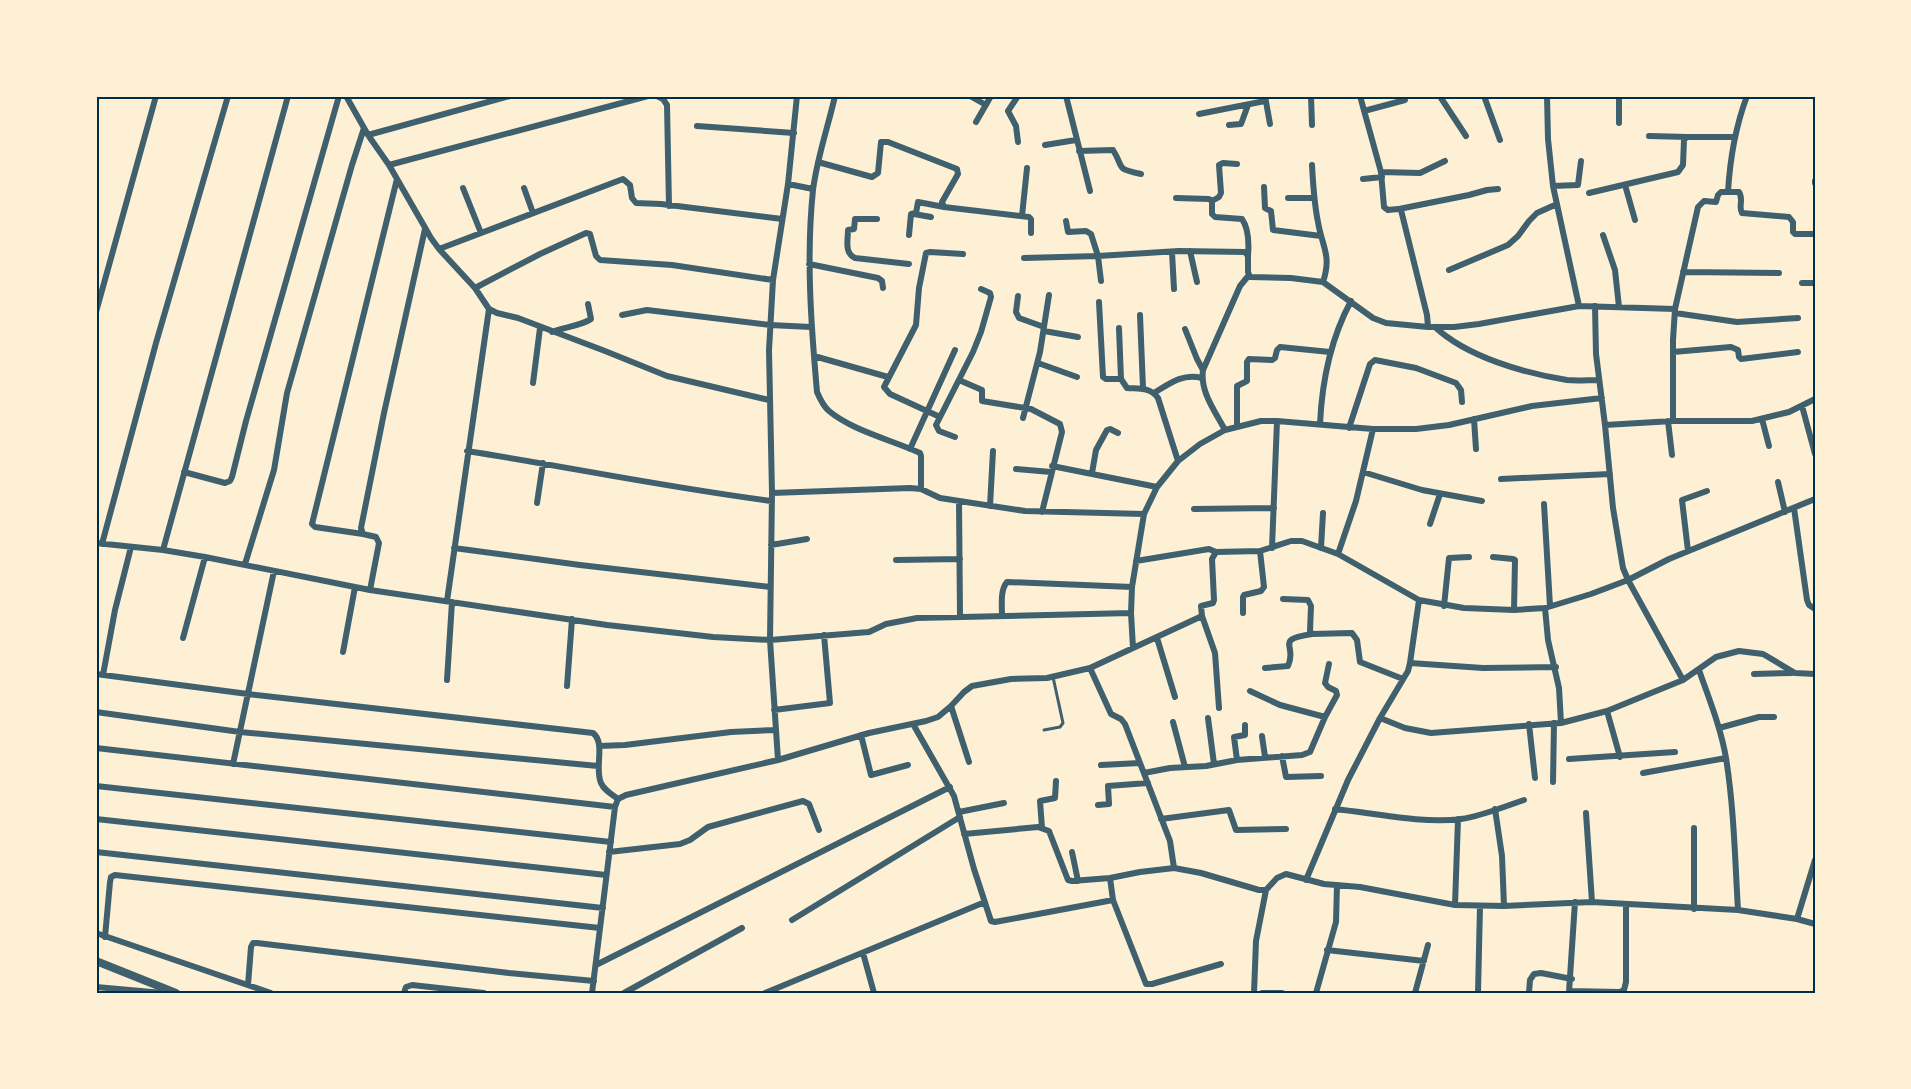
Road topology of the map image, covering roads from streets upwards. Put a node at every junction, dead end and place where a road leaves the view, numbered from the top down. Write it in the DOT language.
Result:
graph roads {
  1 [pos="156,96"];
  2 [pos="228,96"];
  3 [pos="288,96"];
  4 [pos="339,96"];
  5 [pos="346,96"];
  6 [pos="510,96"];
  7 [pos="648,96"];
  8 [pos="657,96"];
  9 [pos="797,96"];
  10 [pos="836,96"];
  11 [pos="970,96"];
  12 [pos="991,96"];
  13 [pos="1018,96"];
  14 [pos="1066,96"];
  15 [pos="1311,96"];
  16 [pos="1360,96"];
  17 [pos="1441,96"];
  18 [pos="1484,96"];
  19 [pos="1547,96"];
  20 [pos="1619,96"];
  21 [pos="1747,96"];
  22 [pos="1265,99"];
  23 [pos="1405,100"];
  24 [pos="986,105"];
  25 [pos="1248,105"];
  26 [pos="1364,111"];
  27 [pos="1199,114"];
  28 [pos="976,122"];
  29 [pos="1619,123"];
  30 [pos="1270,124"];
  31 [pos="1229,125"];
  32 [pos="1312,125"];
  33 [pos="697,126"];
  34 [pos="364,128"];
  35 [pos="794,133"];
  36 [pos="368,135"];
  37 [pos="1466,136"];
  38 [pos="1649,136"];
  39 [pos="1688,137"];
  40 [pos="1734,137"];
  41 [pos="1500,140"];
  42 [pos="1076,141"];
  43 [pos="1018,142"];
  44 [pos="1045,145"];
  45 [pos="1079,151"];
  46 [pos="1446,161"];
  47 [pos="1581,161"];
  48 [pos="818,162"];
  49 [pos="1237,164"];
  50 [pos="389,165"];
  51 [pos="1312,165"];
  52 [pos="1027,168"];
  53 [pos="1141,174"];
  54 [pos="1382,175"];
  55 [pos="397,178"];
  56 [pos="1362,179"];
  57 [pos="788,184"];
  58 [pos="1625,185"];
  59 [pos="1553,186"];
  60 [pos="1264,187"];
  61 [pos="463,188"];
  62 [pos="524,188"];
  63 [pos="813,189"];
  64 [pos="1498,189"];
  65 [pos="1090,191"];
  66 [pos="1728,192"];
  67 [pos="1589,193"];
  68 [pos="1176,198"];
  69 [pos="1288,198"];
  70 [pos="1314,198"];
  71 [pos="1212,201"];
  72 [pos="1557,204"];
  73 [pos="669,206"];
  74 [pos="944,207"];
  75 [pos="1399,209"];
  76 [pos="533,213"];
  77 [pos="914,214"];
  78 [pos="1022,216"];
  79 [pos="931,217"];
  80 [pos="782,219"];
  81 [pos="877,219"];
  82 [pos="1635,220"];
  83 [pos="1066,221"];
  84 [pos="425,229"];
  85 [pos="480,233"];
  86 [pos="1031,233"];
  87 [pos="1815,234"];
  88 [pos="909,235"];
  89 [pos="1603,235"];
  90 [pos="1321,236"];
  91 [pos="439,249"];
  92 [pos="1190,251"];
  93 [pos="1172,252"];
  94 [pos="963,254"];
  95 [pos="1098,256"];
  96 [pos="1248,256"];
  97 [pos="855,258"];
  98 [pos="1024,258"];
  99 [pos="810,264"];
  100 [pos="909,264"];
  101 [pos="1449,270"];
  102 [pos="853,272"];
  103 [pos="1683,272"];
  104 [pos="1779,273"];
  105 [pos="1249,275"];
  106 [pos="773,280"];
  107 [pos="1101,281"];
  108 [pos="1197,282"];
  109 [pos="1323,282"];
  110 [pos="1802,283"];
  111 [pos="1815,283"];
  112 [pos="475,288"];
  113 [pos="883,288"];
  114 [pos="1174,289"];
  115 [pos="981,290"];
  116 [pos="1049,295"];
  117 [pos="1018,296"];
  118 [pos="1351,301"];
  119 [pos="1100,302"];
  120 [pos="588,304"];
  121 [pos="1579,306"];
  122 [pos="1595,306"];
  123 [pos="1619,307"];
  124 [pos="489,309"];
  125 [pos="1675,311"];
  126 [pos="96,312"];
  127 [pos="622,315"];
  128 [pos="1140,315"];
  129 [pos="1798,318"];
  130 [pos="770,326"];
  131 [pos="811,327"];
  132 [pos="1431,327"];
  133 [pos="540,328"];
  134 [pos="1119,328"];
  135 [pos="1044,329"];
  136 [pos="1185,329"];
  137 [pos="551,332"];
  138 [pos="1078,338"];
  139 [pos="955,350"];
  140 [pos="1330,352"];
  141 [pos="1673,352"];
  142 [pos="1798,352"];
  143 [pos="814,356"];
  144 [pos="1038,363"];
  145 [pos="1203,374"];
  146 [pos="888,377"];
  147 [pos="1077,377"];
  148 [pos="1121,379"];
  149 [pos="1599,380"];
  150 [pos="959,381"];
  151 [pos="533,383"];
  152 [pos="1143,388"];
  153 [pos="1154,393"];
  154 [pos="1602,398"];
  155 [pos="1815,399"];
  156 [pos="769,400"];
  157 [pos="1462,402"];
  158 [pos="1802,406"];
  159 [pos="1026,408"];
  160 [pos="927,411"];
  161 [pos="940,417"];
  162 [pos="1023,418"];
  163 [pos="1474,419"];
  164 [pos="1762,419"];
  165 [pos="1277,421"];
  166 [pos="1671,421"];
  167 [pos="1320,424"];
  168 [pos="1605,425"];
  169 [pos="1237,426"];
  170 [pos="1349,428"];
  171 [pos="1373,429"];
  172 [pos="1225,430"];
  173 [pos="1118,433"];
  174 [pos="956,437"];
  175 [pos="1769,446"];
  176 [pos="910,448"];
  177 [pos="1476,449"];
  178 [pos="993,451"];
  179 [pos="467,452"];
  180 [pos="1815,454"];
  181 [pos="1672,455"];
  182 [pos="1178,461"];
  183 [pos="543,463"];
  184 [pos="1016,469"];
  185 [pos="1052,469"];
  186 [pos="184,472"];
  187 [pos="1363,472"];
  188 [pos="1092,473"];
  189 [pos="1610,474"];
  190 [pos="1501,479"];
  191 [pos="1778,482"];
  192 [pos="1157,487"];
  193 [pos="921,489"];
  194 [pos="1707,491"];
  195 [pos="1440,494"];
  196 [pos="772,497"];
  197 [pos="1815,499"];
  198 [pos="959,501"];
  199 [pos="1482,501"];
  200 [pos="537,503"];
  201 [pos="1544,504"];
  202 [pos="990,506"];
  203 [pos="1274,508"];
  204 [pos="1794,508"];
  205 [pos="1194,509"];
  206 [pos="1042,512"];
  207 [pos="1785,512"];
  208 [pos="1323,513"];
  209 [pos="1144,514"];
  210 [pos="1430,524"];
  211 [pos="363,534"];
  212 [pos="807,539"];
  213 [pos="99,544"];
  214 [pos="771,545"];
  215 [pos="131,547"];
  216 [pos="454,548"];
  217 [pos="1272,548"];
  218 [pos="1321,548"];
  219 [pos="164,550"];
  220 [pos="1260,551"];
  221 [pos="1688,551"];
  222 [pos="1216,552"];
  223 [pos="1338,554"];
  224 [pos="205,557"];
  225 [pos="1468,558"];
  226 [pos="1493,558"];
  227 [pos="960,559"];
  228 [pos="896,560"];
  229 [pos="1136,561"];
  230 [pos="244,564"];
  231 [pos="274,571"];
  232 [pos="1628,580"];
  233 [pos="1132,586"];
  234 [pos="355,587"];
  235 [pos="770,587"];
  236 [pos="370,590"];
  237 [pos="1283,599"];
  238 [pos="1419,600"];
  239 [pos="449,601"];
  240 [pos="1444,606"];
  241 [pos="1548,607"];
  242 [pos="1815,609"];
  243 [pos="1514,610"];
  244 [pos="1131,613"];
  245 [pos="1243,613"];
  246 [pos="960,616"];
  247 [pos="1002,616"];
  248 [pos="1202,616"];
  249 [pos="572,620"];
  250 [pos="1312,634"];
  251 [pos="824,635"];
  252 [pos="183,638"];
  253 [pos="1157,638"];
  254 [pos="770,640"];
  255 [pos="1133,648"];
  256 [pos="343,652"];
  257 [pos="1410,663"];
  258 [pos="1329,664"];
  259 [pos="1556,667"];
  260 [pos="1090,668"];
  261 [pos="1264,668"];
  262 [pos="1699,670"];
  263 [pos="1795,673"];
  264 [pos="1754,674"];
  265 [pos="1815,674"];
  266 [pos="99,675"];
  267 [pos="1403,679"];
  268 [pos="447,680"];
  269 [pos="1683,680"];
  270 [pos="567,686"];
  271 [pos="1250,691"];
  272 [pos="248,694"];
  273 [pos="1175,697"];
  274 [pos="951,706"];
  275 [pos="1219,708"];
  276 [pos="774,710"];
  277 [pos="1607,711"];
  278 [pos="96,712"];
  279 [pos="1325,717"];
  280 [pos="1774,717"];
  281 [pos="1208,718"];
  282 [pos="1380,718"];
  283 [pos="1173,722"];
  284 [pos="1557,723"];
  285 [pos="913,724"];
  286 [pos="1529,724"];
  287 [pos="1245,725"];
  288 [pos="1719,728"];
  289 [pos="775,730"];
  290 [pos="240,732"];
  291 [pos="861,735"];
  292 [pos="1262,736"];
  293 [pos="599,746"];
  294 [pos="96,748"];
  295 [pos="1675,752"];
  296 [pos="1282,756"];
  297 [pos="1620,757"];
  298 [pos="1264,758"];
  299 [pos="1726,758"];
  300 [pos="1569,759"];
  301 [pos="778,760"];
  302 [pos="1237,760"];
  303 [pos="969,762"];
  304 [pos="1140,763"];
  305 [pos="233,764"];
  306 [pos="1215,764"];
  307 [pos="908,765"];
  308 [pos="1101,765"];
  309 [pos="598,766"];
  310 [pos="1185,766"];
  311 [pos="1144,773"];
  312 [pos="1643,773"];
  313 [pos="1321,776"];
  314 [pos="1535,778"];
  315 [pos="1056,781"];
  316 [pos="1553,782"];
  317 [pos="1148,783"];
  318 [pos="96,786"];
  319 [pos="950,787"];
  320 [pos="618,799"];
  321 [pos="1524,800"];
  322 [pos="1004,802"];
  323 [pos="1098,806"];
  324 [pos="615,807"];
  325 [pos="1335,809"];
  326 [pos="1495,809"];
  327 [pos="1586,813"];
  328 [pos="960,814"];
  329 [pos="96,819"];
  330 [pos="1161,819"];
  331 [pos="1458,819"];
  332 [pos="1042,828"];
  333 [pos="1694,828"];
  334 [pos="1286,829"];
  335 [pos="819,830"];
  336 [pos="964,834"];
  337 [pos="610,842"];
  338 [pos="96,852"];
  339 [pos="609,852"];
  340 [pos="1072,852"];
  341 [pos="1815,860"];
  342 [pos="1174,868"];
  343 [pos="606,875"];
  344 [pos="1110,878"];
  345 [pos="1306,880"];
  346 [pos="1078,881"];
  347 [pos="1337,885"];
  348 [pos="1266,890"];
  349 [pos="1113,900"];
  350 [pos="985,902"];
  351 [pos="1575,902"];
  352 [pos="1592,902"];
  353 [pos="1626,904"];
  354 [pos="1455,905"];
  355 [pos="1480,906"];
  356 [pos="1504,906"];
  357 [pos="603,908"];
  358 [pos="1694,909"];
  359 [pos="1738,910"];
  360 [pos="1797,919"];
  361 [pos="792,920"];
  362 [pos="1815,924"];
  363 [pos="600,928"];
  364 [pos="742,928"];
  365 [pos="96,933"];
  366 [pos="105,937"];
  367 [pos="1428,945"];
  368 [pos="1327,950"];
  369 [pos="863,953"];
  370 [pos="96,961"];
  371 [pos="1424,961"];
  372 [pos="1221,964"];
  373 [pos="596,965"];
  374 [pos="1572,979"];
  375 [pos="594,981"];
  376 [pos="787,984"];
  377 [pos="248,985"];
  378 [pos="96,987"];
  379 [pos="1570,992"];
  380 [pos="163,993"];
  381 [pos="177,993"];
  382 [pos="271,993"];
  383 [pos="404,993"];
  384 [pos="484,993"];
  385 [pos="592,993"];
  386 [pos="624,993"];
  387 [pos="765,993"];
  388 [pos="788,993"];
  389 [pos="874,993"];
  390 [pos="1254,993"];
  391 [pos="1262,993"];
  392 [pos="1282,993"];
  393 [pos="1316,993"];
  394 [pos="1415,993"];
  395 [pos="1478,993"];
  396 [pos="1529,993"];
  1 -- 126 [label="street"];
  2 -- 213 [label="street"];
  3 -- 186 [label="street"];
  4 -- 186 [label="street"];
  5 -- 34 [label="street"];
  6 -- 36 [label="street"];
  7 -- 50 [label="street"];
  8 -- 73 [label="street"];
  9 -- 35 [label="street"];
  10 -- 48 [label="street"];
  11 -- 24 [label="street"];
  12 -- 24 [label="street"];
  13 -- 43 [label="street"];
  14 -- 42 [label="street"];
  15 -- 32 [label="street"];
  16 -- 26 [label="street"];
  17 -- 37 [label="street"];
  18 -- 41 [label="street"];
  19 -- 59 [label="street"];
  20 -- 29 [label="street"];
  21 -- 40 [label="street"];
  22 -- 25 [label="street"];
  22 -- 30 [label="street"];
  23 -- 26 [label="street"];
  24 -- 28 [label="street"];
  25 -- 27 [label="street"];
  25 -- 31 [label="street"];
  26 -- 54 [label="street"];
  33 -- 35 [label="street"];
  34 -- 36 [label="street"];
  34 -- 230 [label="street"];
  35 -- 57 [label="street"];
  36 -- 50 [label="street"];
  38 -- 39 [label="street"];
  39 -- 40 [label="street"];
  39 -- 58 [label="street"];
  40 -- 66 [label="street"];
  42 -- 44 [label="street"];
  42 -- 45 [label="street"];
  45 -- 53 [label="street"];
  45 -- 65 [label="street"];
  46 -- 54 [label="street"];
  47 -- 59 [label="street"];
  48 -- 63 [label="street"];
  48 -- 74 [label="street"];
  49 -- 71 [label="street"];
  50 -- 55 [label="street"];
  51 -- 70 [label="street"];
  52 -- 78 [label="street"];
  54 -- 56 [label="street"];
  54 -- 75 [label="street"];
  55 -- 84 [label="street"];
  55 -- 211 [label="street"];
  57 -- 63 [label="street"];
  57 -- 80 [label="street"];
  58 -- 67 [label="street"];
  58 -- 82 [label="street"];
  59 -- 72 [label="street"];
  60 -- 90 [label="street"];
  61 -- 85 [label="street"];
  62 -- 76 [label="street"];
  63 -- 99 [label="street"];
  64 -- 75 [label="street"];
  66 -- 87 [label="street"];
  66 -- 103 [label="street"];
  68 -- 71 [label="street"];
  69 -- 70 [label="street"];
  70 -- 90 [label="street"];
  71 -- 96 [label="street"];
  72 -- 101 [label="street"];
  72 -- 121 [label="street"];
  73 -- 76 [label="street"];
  73 -- 80 [label="street"];
  74 -- 77 [label="street"];
  74 -- 78 [label="street"];
  75 -- 132 [label="street"];
  76 -- 85 [label="street"];
  77 -- 79 [label="street"];
  77 -- 88 [label="street"];
  78 -- 86 [label="street"];
  80 -- 106 [label="street"];
  81 -- 97 [label="street"];
  83 -- 95 [label="street"];
  84 -- 91 [label="street"];
  84 -- 211 [label="street"];
  85 -- 91 [label="street"];
  89 -- 123 [label="street"];
  90 -- 109 [label="street"];
  91 -- 112 [label="street"];
  92 -- 93 [label="street"];
  92 -- 96 [label="street"];
  92 -- 108 [label="street"];
  93 -- 95 [label="street"];
  93 -- 114 [label="street"];
  94 -- 146 [label="street"];
  95 -- 98 [label="street"];
  95 -- 107 [label="street"];
  96 -- 105 [label="street"];
  97 -- 100 [label="street"];
  97 -- 102 [label="street"];
  99 -- 102 [label="street"];
  99 -- 131 [label="street"];
  102 -- 113 [label="street"];
  103 -- 104 [label="street"];
  103 -- 125 [label="street"];
  105 -- 109 [label="street"];
  105 -- 145 [label="street"];
  106 -- 112 [label="street"];
  106 -- 130 [label="street"];
  109 -- 118 [label="street"];
  110 -- 111 [label="street"];
  112 -- 124 [label="street"];
  115 -- 150 [label="street"];
  116 -- 135 [label="street"];
  117 -- 135 [label="street"];
  118 -- 132 [label="street"];
  118 -- 140 [label="street"];
  119 -- 148 [label="street"];
  120 -- 137 [label="street"];
  121 -- 122 [label="street"];
  121 -- 132 [label="street"];
  122 -- 123 [label="street"];
  122 -- 149 [label="street"];
  123 -- 125 [label="street"];
  124 -- 133 [label="street"];
  124 -- 179 [label="street"];
  125 -- 129 [label="street"];
  125 -- 141 [label="street"];
  127 -- 130 [label="street"];
  128 -- 152 [label="street"];
  130 -- 131 [label="street"];
  130 -- 156 [label="street"];
  131 -- 143 [label="street"];
  132 -- 149 [label="street"];
  133 -- 137 [label="street"];
  133 -- 151 [label="street"];
  134 -- 148 [label="street"];
  135 -- 138 [label="street"];
  135 -- 144 [label="street"];
  136 -- 145 [label="street"];
  137 -- 156 [label="street"];
  139 -- 160 [label="street"];
  140 -- 167 [label="street"];
  140 -- 169 [label="street"];
  141 -- 142 [label="street"];
  141 -- 166 [label="street"];
  143 -- 146 [label="street"];
  143 -- 176 [label="street"];
  144 -- 147 [label="street"];
  144 -- 159 [label="street"];
  145 -- 153 [label="street"];
  145 -- 172 [label="street"];
  146 -- 160 [label="street"];
  148 -- 152 [label="street"];
  149 -- 154 [label="street"];
  150 -- 159 [label="street"];
  150 -- 161 [label="street"];
  152 -- 153 [label="street"];
  153 -- 182 [label="street"];
  154 -- 163 [label="street"];
  154 -- 168 [label="street"];
  155 -- 158 [label="street"];
  156 -- 196 [label="street"];
  157 -- 170 [label="street"];
  158 -- 164 [label="street"];
  158 -- 180 [label="street"];
  159 -- 162 [label="street"];
  159 -- 185 [label="street"];
  160 -- 161 [label="street"];
  160 -- 176 [label="street"];
  161 -- 174 [label="street"];
  163 -- 171 [label="street"];
  163 -- 177 [label="street"];
  164 -- 166 [label="street"];
  164 -- 175 [label="street"];
  165 -- 167 [label="street"];
  165 -- 169 [label="street"];
  165 -- 203 [label="street"];
  166 -- 168 [label="street"];
  166 -- 181 [label="street"];
  167 -- 170 [label="street"];
  168 -- 189 [label="street"];
  169 -- 172 [label="street"];
  170 -- 171 [label="street"];
  171 -- 187 [label="street"];
  172 -- 182 [label="street"];
  173 -- 188 [label="street"];
  176 -- 193 [label="street"];
  178 -- 202 [label="street"];
  179 -- 183 [label="street"];
  179 -- 216 [label="street"];
  182 -- 192 [label="street"];
  183 -- 196 [label="street"];
  183 -- 200 [label="street"];
  184 -- 185 [label="street"];
  185 -- 188 [label="street"];
  185 -- 206 [label="street"];
  186 -- 219 [label="street"];
  187 -- 195 [label="street"];
  187 -- 223 [label="street"];
  188 -- 192 [label="street"];
  189 -- 190 [label="street"];
  189 -- 232 [label="street"];
  191 -- 207 [label="street"];
  192 -- 209 [label="street"];
  193 -- 196 [label="street"];
  193 -- 198 [label="street"];
  194 -- 221 [label="street"];
  195 -- 199 [label="street"];
  195 -- 210 [label="street"];
  196 -- 214 [label="street"];
  197 -- 204 [label="street"];
  198 -- 202 [label="street"];
  198 -- 227 [label="street"];
  201 -- 241 [label="street"];
  202 -- 206 [label="street"];
  203 -- 205 [label="street"];
  203 -- 217 [label="street"];
  204 -- 207 [label="street"];
  204 -- 242 [label="street"];
  206 -- 209 [label="street"];
  207 -- 221 [label="street"];
  208 -- 218 [label="street"];
  209 -- 229 [label="street"];
  211 -- 236 [label="street"];
  212 -- 214 [label="street"];
  213 -- 215 [label="street"];
  214 -- 235 [label="street"];
  215 -- 219 [label="street"];
  215 -- 266 [label="street"];
  216 -- 235 [label="street"];
  216 -- 239 [label="street"];
  217 -- 218 [label="street"];
  217 -- 220 [label="street"];
  218 -- 223 [label="street"];
  219 -- 224 [label="street"];
  220 -- 222 [label="street"];
  220 -- 245 [label="street"];
  221 -- 232 [label="street"];
  222 -- 229 [label="street"];
  222 -- 248 [label="street"];
  223 -- 238 [label="street"];
  224 -- 230 [label="street"];
  224 -- 252 [label="street"];
  225 -- 240 [label="street"];
  226 -- 243 [label="street"];
  227 -- 228 [label="street"];
  227 -- 246 [label="street"];
  229 -- 233 [label="street"];
  230 -- 231 [label="street"];
  231 -- 234 [label="street"];
  231 -- 272 [label="street"];
  232 -- 241 [label="street"];
  232 -- 269 [label="street"];
  233 -- 244 [label="street"];
  233 -- 247 [label="street"];
  234 -- 236 [label="street"];
  234 -- 256 [label="street"];
  235 -- 254 [label="street"];
  236 -- 239 [label="street"];
  237 -- 250 [label="street"];
  238 -- 240 [label="street"];
  238 -- 257 [label="street"];
  239 -- 249 [label="street"];
  239 -- 268 [label="street"];
  240 -- 243 [label="street"];
  241 -- 243 [label="street"];
  241 -- 259 [label="street"];
  244 -- 247 [label="street"];
  244 -- 255 [label="street"];
  246 -- 247 [label="street"];
  246 -- 251 [label="street"];
  248 -- 253 [label="street"];
  248 -- 275 [label="street"];
  249 -- 254 [label="street"];
  249 -- 270 [label="street"];
  250 -- 261 [label="street"];
  250 -- 267 [label="street"];
  251 -- 254 [label="street"];
  251 -- 276 [label="street"];
  253 -- 255 [label="street"];
  253 -- 273 [label="street"];
  254 -- 276 [label="street"];
  255 -- 260 [label="street"];
  257 -- 259 [label="street"];
  257 -- 267 [label="street"];
  258 -- 279 [label="street"];
  259 -- 284 [label="street"];
  260 -- 274 [label="street"];
  260 -- 304 [label="street"];
  262 -- 263 [label="street"];
  262 -- 269 [label="street"];
  262 -- 288 [label="street"];
  263 -- 264 [label="street"];
  263 -- 265 [label="street"];
  266 -- 272 [label="street"];
  267 -- 282 [label="street"];
  269 -- 277 [label="street"];
  271 -- 279 [label="street"];
  272 -- 290 [label="street"];
  272 -- 293 [label="street"];
  274 -- 285 [label="street"];
  274 -- 303 [label="street"];
  276 -- 289 [label="street"];
  277 -- 284 [label="street"];
  277 -- 297 [label="street"];
  278 -- 290 [label="street"];
  279 -- 296 [label="street"];
  280 -- 288 [label="street"];
  281 -- 306 [label="street"];
  282 -- 286 [label="street"];
  282 -- 325 [label="street"];
  283 -- 310 [label="street"];
  284 -- 286 [label="street"];
  284 -- 316 [label="street"];
  285 -- 291 [label="street"];
  285 -- 319 [label="street"];
  286 -- 314 [label="street"];
  287 -- 302 [label="street"];
  288 -- 299 [label="street"];
  289 -- 293 [label="street"];
  289 -- 301 [label="street"];
  290 -- 305 [label="street"];
  290 -- 309 [label="street"];
  291 -- 301 [label="street"];
  291 -- 307 [label="street"];
  292 -- 298 [label="street"];
  293 -- 309 [label="street"];
  294 -- 305 [label="street"];
  295 -- 297 [label="street"];
  296 -- 298 [label="street"];
  296 -- 313 [label="street"];
  297 -- 300 [label="street"];
  298 -- 302 [label="street"];
  299 -- 312 [label="street"];
  299 -- 359 [label="street"];
  301 -- 320 [label="street"];
  302 -- 306 [label="street"];
  304 -- 308 [label="street"];
  304 -- 311 [label="street"];
  305 -- 324 [label="street"];
  306 -- 310 [label="street"];
  309 -- 320 [label="street"];
  310 -- 311 [label="street"];
  311 -- 317 [label="street"];
  315 -- 332 [label="street"];
  317 -- 323 [label="street"];
  317 -- 330 [label="street"];
  318 -- 337 [label="street"];
  319 -- 328 [label="street"];
  319 -- 373 [label="street"];
  320 -- 324 [label="street"];
  321 -- 326 [label="street"];
  322 -- 328 [label="street"];
  324 -- 337 [label="street"];
  325 -- 331 [label="street"];
  325 -- 345 [label="street"];
  326 -- 331 [label="street"];
  326 -- 356 [label="street"];
  327 -- 352 [label="street"];
  328 -- 336 [label="street"];
  328 -- 361 [label="street"];
  329 -- 343 [label="street"];
  330 -- 334 [label="street"];
  330 -- 342 [label="street"];
  331 -- 354 [label="street"];
  332 -- 336 [label="street"];
  332 -- 346 [label="street"];
  333 -- 358 [label="street"];
  335 -- 339 [label="street"];
  336 -- 350 [label="street"];
  337 -- 339 [label="street"];
  338 -- 357 [label="street"];
  339 -- 343 [label="street"];
  340 -- 346 [label="street"];
  341 -- 360 [label="street"];
  342 -- 344 [label="street"];
  342 -- 348 [label="street"];
  343 -- 357 [label="street"];
  344 -- 346 [label="street"];
  344 -- 349 [label="street"];
  345 -- 347 [label="street"];
  345 -- 348 [label="street"];
  347 -- 354 [label="street"];
  347 -- 368 [label="street"];
  348 -- 390 [label="street"];
  349 -- 350 [label="street"];
  349 -- 372 [label="street"];
  350 -- 369 [label="street"];
  351 -- 352 [label="street"];
  351 -- 356 [label="street"];
  351 -- 374 [label="street"];
  352 -- 353 [label="street"];
  353 -- 358 [label="street"];
  353 -- 379 [label="street"];
  354 -- 355 [label="street"];
  355 -- 356 [label="street"];
  355 -- 395 [label="street"];
  357 -- 363 [label="street"];
  358 -- 359 [label="street"];
  359 -- 360 [label="street"];
  360 -- 362 [label="street"];
  363 -- 366 [label="street"];
  363 -- 373 [label="street"];
  364 -- 386 [label="street"];
  365 -- 366 [label="street"];
  366 -- 377 [label="street"];
  367 -- 371 [label="street"];
  368 -- 371 [label="street"];
  368 -- 393 [label="street"];
  369 -- 376 [label="street"];
  369 -- 389 [label="street"];
  370 -- 381 [label="street"];
  371 -- 394 [label="street"];
  373 -- 375 [label="street"];
  374 -- 379 [label="street"];
  374 -- 396 [label="street"];
  375 -- 377 [label="street"];
  375 -- 385 [label="street"];
  376 -- 387 [label="street"];
  376 -- 388 [label="street"];
  377 -- 382 [label="street"];
  378 -- 380 [label="street"];
  383 -- 384 [label="street"];
  391 -- 392 [label="street"];
}
